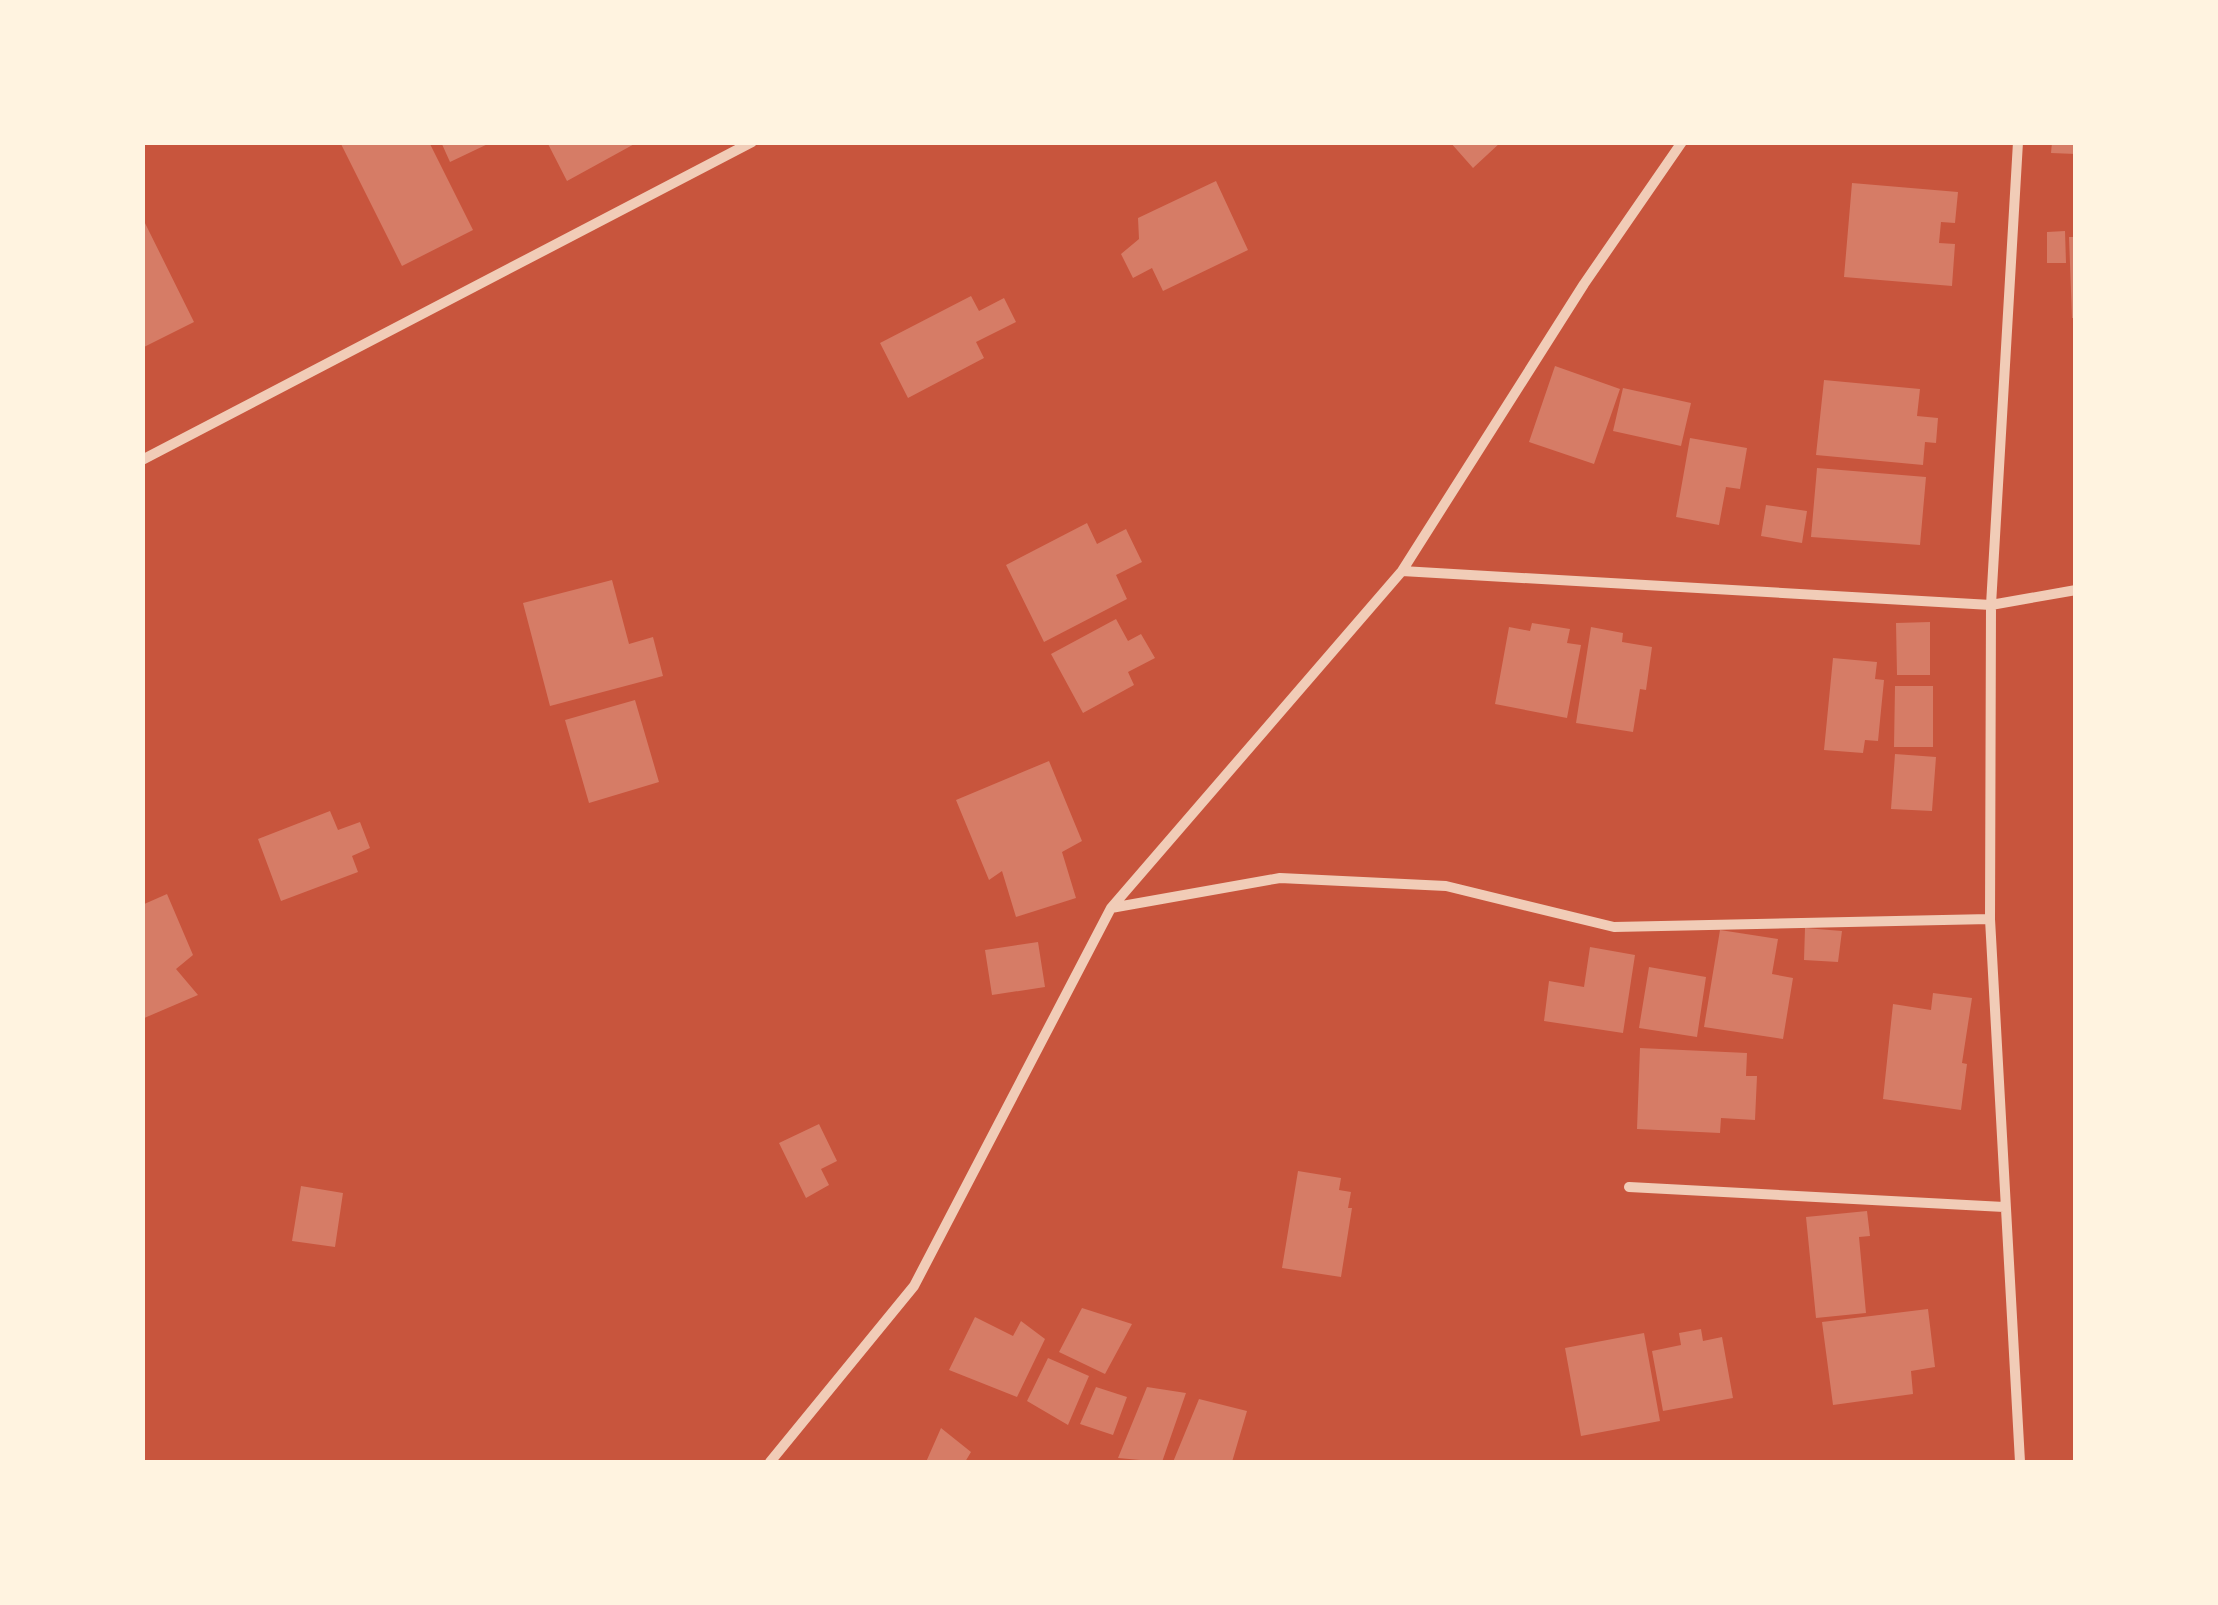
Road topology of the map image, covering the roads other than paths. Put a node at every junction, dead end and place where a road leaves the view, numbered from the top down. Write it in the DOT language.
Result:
graph roads {
  1 [pos="752,142"];
  2 [pos="1682,142"];
  3 [pos="2018,142"];
  4 [pos="142,460"];
  5 [pos="1402,571"];
  6 [pos="2076,590"];
  7 [pos="1992,606"];
  8 [pos="1111,908"];
  9 [pos="1990,918"];
  10 [pos="1629,1187"];
  11 [pos="2004,1207"];
  12 [pos="770,1462"];
  13 [pos="2020,1462"];
  1 -- 4 [label="street"];
  2 -- 5 [label="street"];
  3 -- 7 [label="street"];
  5 -- 7 [label="street"];
  5 -- 8 [label="street"];
  6 -- 7 [label="street"];
  7 -- 9 [label="street"];
  8 -- 9 [label="street"];
  8 -- 12 [label="street"];
  9 -- 11 [label="street"];
  10 -- 11 [label="street"];
  11 -- 13 [label="street"];
}
